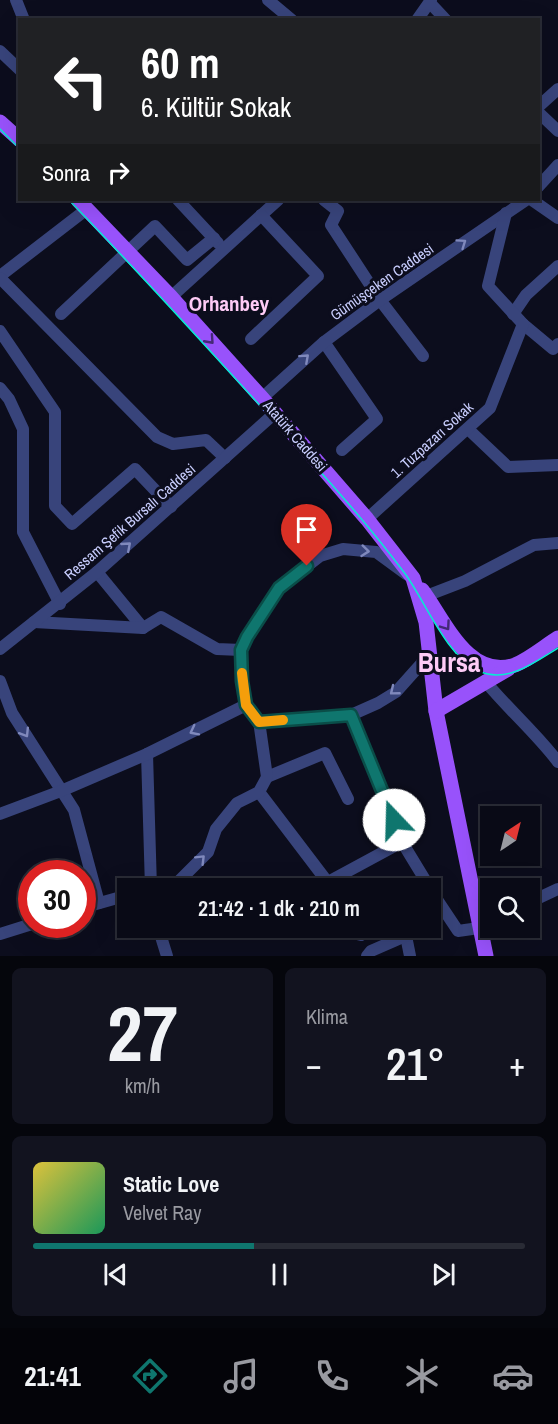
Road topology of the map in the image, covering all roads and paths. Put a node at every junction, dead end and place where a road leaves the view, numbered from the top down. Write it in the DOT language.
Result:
graph roads {
  1 [pos="16,0"];
  2 [pos="268,0"];
  3 [pos="430,1"];
  4 [pos="23,18"];
  5 [pos="290,18"];
  6 [pos="418,18"];
  7 [pos="444,18"];
  8 [pos="0,51"];
  9 [pos="18,65"];
  10 [pos="558,89"];
  11 [pos="540,105"];
  12 [pos="540,114"];
  13 [pos="0,122"];
  14 [pos="558,132"];
  15 [pos="18,138"];
  16 [pos="556,170"];
  17 [pos="540,185"];
  18 [pos="179,201"];
  19 [pos="277,201"];
  20 [pos="325,201"];
  21 [pos="524,201"];
  22 [pos="533,201"];
  23 [pos="82,204"];
  24 [pos="506,213"];
  25 [pos="261,215"];
  26 [pos="558,218"];
  27 [pos="214,238"];
  28 [pos="224,248"];
  29 [pos="129,252"];
  30 [pos="558,266"];
  31 [pos="0,277"];
  32 [pos="171,297"];
  33 [pos="380,300"];
  34 [pos="61,314"];
  35 [pos="513,314"];
  36 [pos="522,324"];
  37 [pos="0,331"];
  38 [pos="251,339"];
  39 [pos="324,342"];
  40 [pos="558,344"];
  41 [pos="4,348"];
  42 [pos="423,356"];
  43 [pos="0,388"];
  44 [pos="262,398"];
  45 [pos="275,412"];
  46 [pos="468,429"];
  47 [pos="342,450"];
  48 [pos="225,458"];
  49 [pos="558,465"];
  50 [pos="171,507"];
  51 [pos="368,519"];
  52 [pos="558,543"];
  53 [pos="98,572"];
  54 [pos="413,578"];
  55 [pos="426,596"];
  56 [pos="60,604"];
  57 [pos="34,622"];
  58 [pos="143,628"];
  59 [pos="558,638"];
  60 [pos="430,646"];
  61 [pos="0,649"];
  62 [pos="241,650"];
  63 [pos="516,664"];
  64 [pos="0,681"];
  65 [pos="485,681"];
  66 [pos="246,705"];
  67 [pos="436,711"];
  68 [pos="351,715"];
  69 [pos="259,722"];
  70 [pos="147,754"];
  71 [pos="556,756"];
  72 [pos="267,777"];
  73 [pos="61,791"];
  74 [pos="259,792"];
  75 [pos="348,799"];
  76 [pos="0,814"];
  77 [pos="402,842"];
  78 [pos="152,878"];
  79 [pos="182,878"];
  80 [pos="325,878"];
  81 [pos="342,878"];
  82 [pos="424,878"];
  83 [pos="558,889"];
  84 [pos="540,897"];
  85 [pos="117,898"];
  86 [pos="99,903"];
  87 [pos="96,904"];
  88 [pos="441,907"];
  89 [pos="480,911"];
  90 [pos="447,917"];
  91 [pos="441,920"];
  92 [pos="480,921"];
  93 [pos="18,928"];
  94 [pos="0,934"];
  95 [pos="161,938"];
  96 [pos="361,938"];
  97 [pos="402,938"];
  98 [pos="406,938"];
  99 [pos="484,938"];
  100 [pos="369,954"];
  101 [pos="167,956"];
  102 [pos="410,956"];
  103 [pos="486,956"];
  1 -- 4 [label="street"];
  2 -- 5 [label="street"];
  3 -- 6 [label="street"];
  3 -- 7 [label="street"];
  8 -- 9 [label="street"];
  10 -- 11 [label="street"];
  12 -- 14 [label="street"];
  13 -- 15 [label="main road"];
  16 -- 17 [label="street"];
  18 -- 27 [label="street"];
  19 -- 25 [label="street"];
  20 -- 33 [label="street"];
  21 -- 24 [label="street, Gümüşçeken Caddesi"];
  22 -- 26 [label="street"];
  23 -- 29 [label="main road, Atatürk Caddesi"];
  23 -- 31 [label="street"];
  33 -- 24 [label="street, Gümüşçeken Caddesi, one-way"];
  24 -- 35 [label="street"];
  25 -- 28 [label="street"];
  25 -- 38 [label="street"];
  27 -- 28 [label="street"];
  27 -- 29 [label="street"];
  28 -- 32 [label="street"];
  29 -- 32 [label="main road, Atatürk Caddesi"];
  29 -- 34 [label="street"];
  30 -- 35 [label="street"];
  31 -- 48 [label="street"];
  32 -- 44 [label="main road, Atatürk Caddesi, one-way"];
  33 -- 39 [label="street, Gümüşçeken Caddesi"];
  33 -- 42 [label="street"];
  35 -- 36 [label="street"];
  36 -- 40 [label="street"];
  36 -- 46 [label="street, 1. Tuzpazarı Sokak"];
  37 -- 41 [label="street"];
  44 -- 39 [label="street, Gümüşçeken Caddesi, one-way"];
  39 -- 47 [label="street"];
  41 -- 50 [label="street"];
  43 -- 56 [label="street"];
  44 -- 45 [label="main road, Atatürk Caddesi"];
  45 -- 48 [label="street, Ressam Şefik Bursalı Caddesi"];
  45 -- 51 [label="main road, Atatürk Caddesi"];
  46 -- 49 [label="street"];
  46 -- 51 [label="street, 1. Tuzpazarı Sokak"];
  48 -- 50 [label="street, Ressam Şefik Bursalı Caddesi"];
  53 -- 50 [label="street, Ressam Şefik Bursalı Caddesi, one-way"];
  51 -- 54 [label="main road, Atatürk Caddesi"];
  52 -- 55 [label="street"];
  53 -- 56 [label="street, Ressam Şefik Bursalı Caddesi"];
  53 -- 58 [label="street"];
  54 -- 55 [label="main road"];
  54 -- 60 [label="main road, Atatürk Caddesi"];
  62 -- 54 [label="street, one-way"];
  55 -- 63 [label="main road, one-way"];
  56 -- 57 [label="street, Ressam Şefik Bursalı Caddesi"];
  57 -- 58 [label="street"];
  57 -- 61 [label="street, Ressam Şefik Bursalı Caddesi"];
  58 -- 62 [label="street"];
  59 -- 63 [label="main road"];
  60 -- 67 [label="main road, Atatürk Caddesi"];
  60 -- 68 [label="street, one-way"];
  62 -- 66 [label="street"];
  63 -- 65 [label="main road"];
  64 -- 73 [label="street, one-way"];
  65 -- 67 [label="main road"];
  65 -- 71 [label="street"];
  66 -- 69 [label="street"];
  66 -- 70 [label="street, one-way"];
  67 -- 89 [label="main road, Atatürk Caddesi"];
  68 -- 69 [label="street"];
  68 -- 77 [label="street"];
  69 -- 72 [label="street"];
  70 -- 73 [label="street"];
  70 -- 78 [label="street"];
  72 -- 74 [label="street"];
  72 -- 75 [label="street"];
  73 -- 76 [label="street"];
  73 -- 86 [label="street"];
  79 -- 74 [label="street, one-way"];
  74 -- 80 [label="street"];
  77 -- 81 [label="street"];
  77 -- 82 [label="street"];
  83 -- 84 [label="street"];
  85 -- 86 [label="street"];
  86 -- 87 [label="street"];
  88 -- 90 [label="street"];
  90 -- 91 [label="street"];
  90 -- 92 [label="street"];
  93 -- 94 [label="street"];
  95 -- 101 [label="street"];
  96 -- 100 [label="street"];
  97 -- 100 [label="street"];
  98 -- 102 [label="street"];
  99 -- 103 [label="main road, Atatürk Caddesi"];
}
